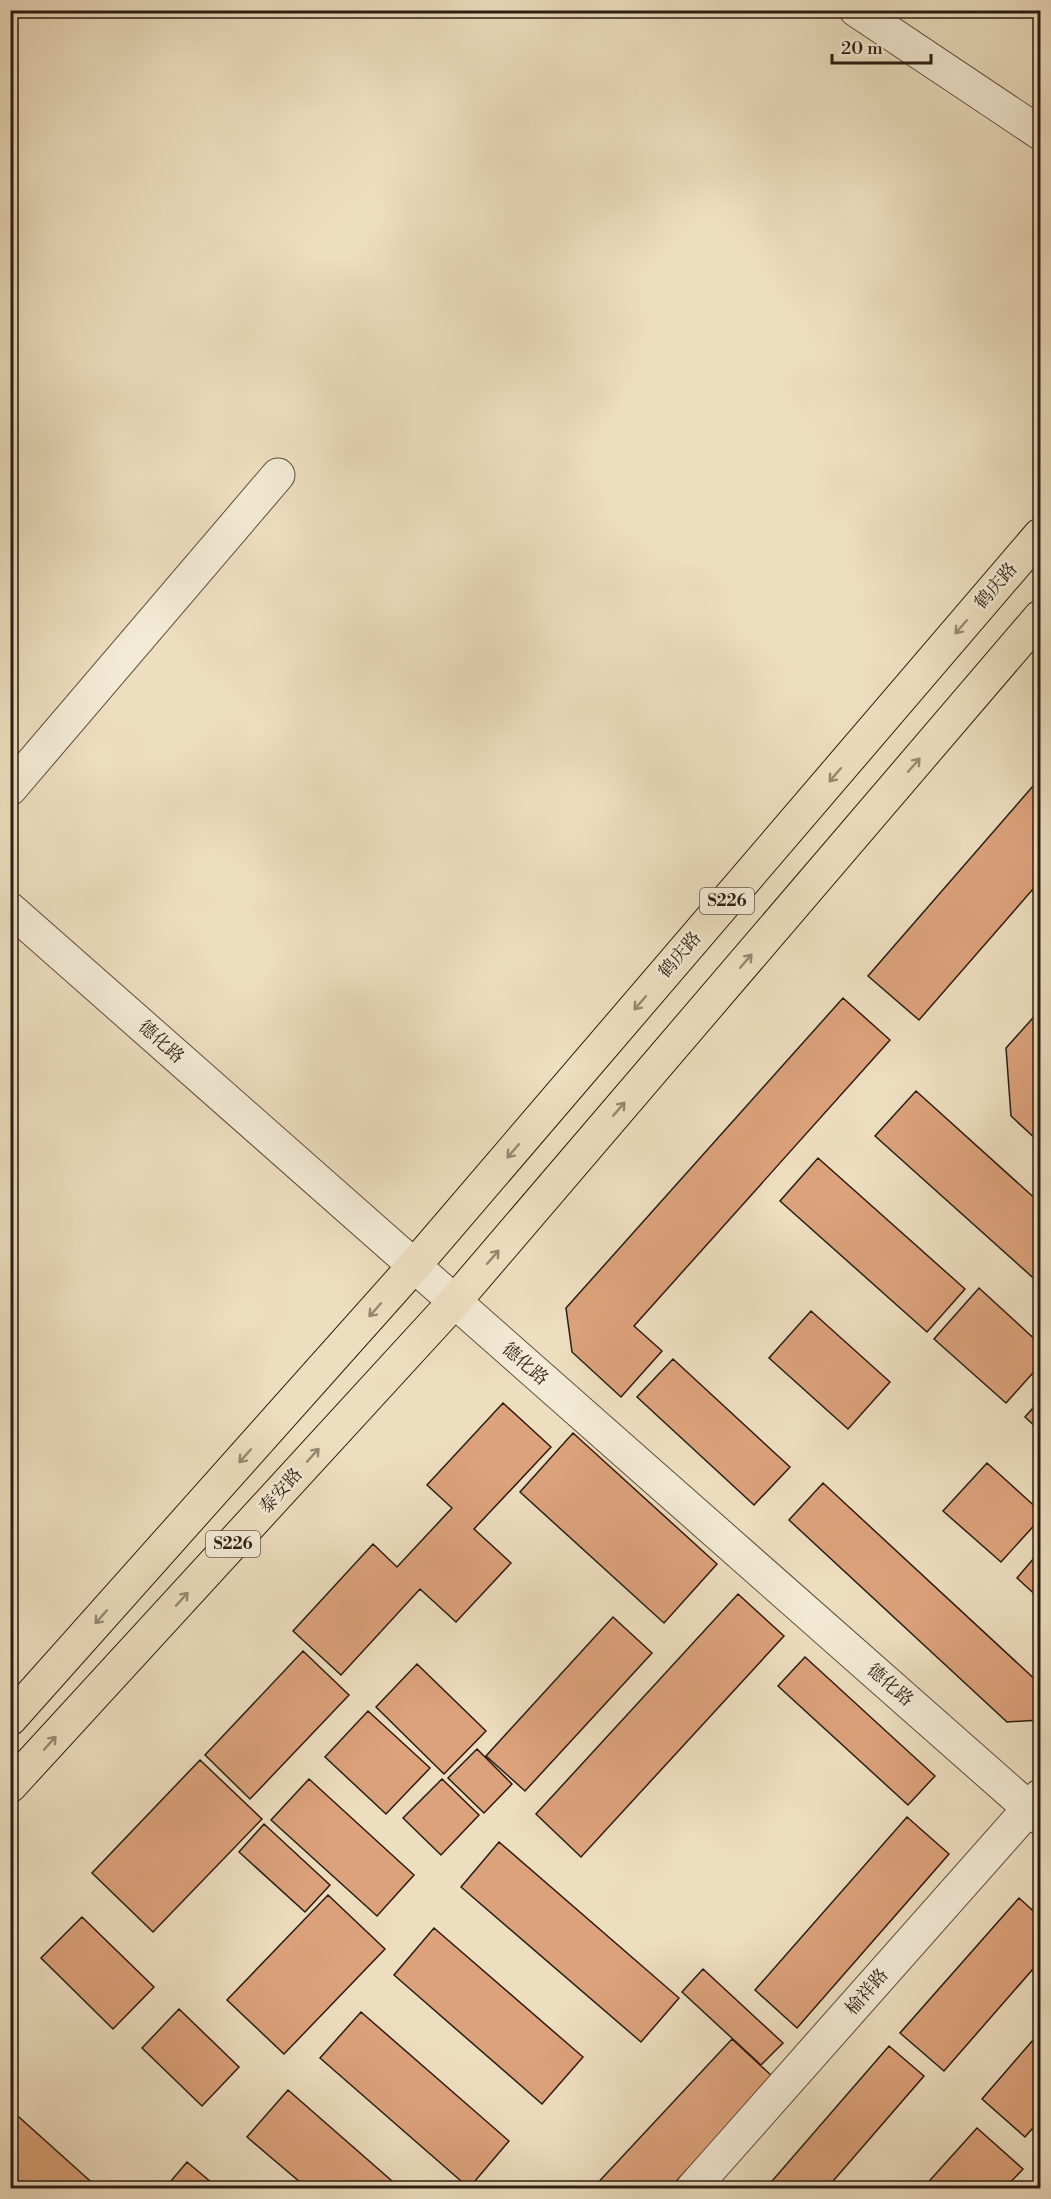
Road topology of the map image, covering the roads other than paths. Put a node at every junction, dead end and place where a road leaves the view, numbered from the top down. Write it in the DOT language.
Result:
graph roads {
  1 [pos="856,10"];
  2 [pos="1041,133"];
  3 [pos="278,475"];
  4 [pos="1041,535"];
  5 [pos="1041,616"];
  6 [pos="10,789"];
  7 [pos="10,909"];
  8 [pos="414,1266"];
  9 [pos="454,1301"];
  10 [pos="10,1719"];
  11 [pos="10,1786"];
  12 [pos="1037,1808"];
  13 [pos="693,2188"];
  1 -- 2 [label="street"];
  3 -- 6 [label="street"];
  4 -- 8 [label="main road, 鹤庆路 / S226, one-way"];
  9 -- 5 [label="main road, S226, one-way"];
  7 -- 8 [label="street, 德化路"];
  8 -- 9 [label="street, 德化路"];
  8 -- 10 [label="main road, S226, one-way"];
  11 -- 9 [label="main road, 泰安路 / S226, one-way"];
  9 -- 12 [label="street, 德化路"];
  12 -- 13 [label="street, 榆祥路"];
}
